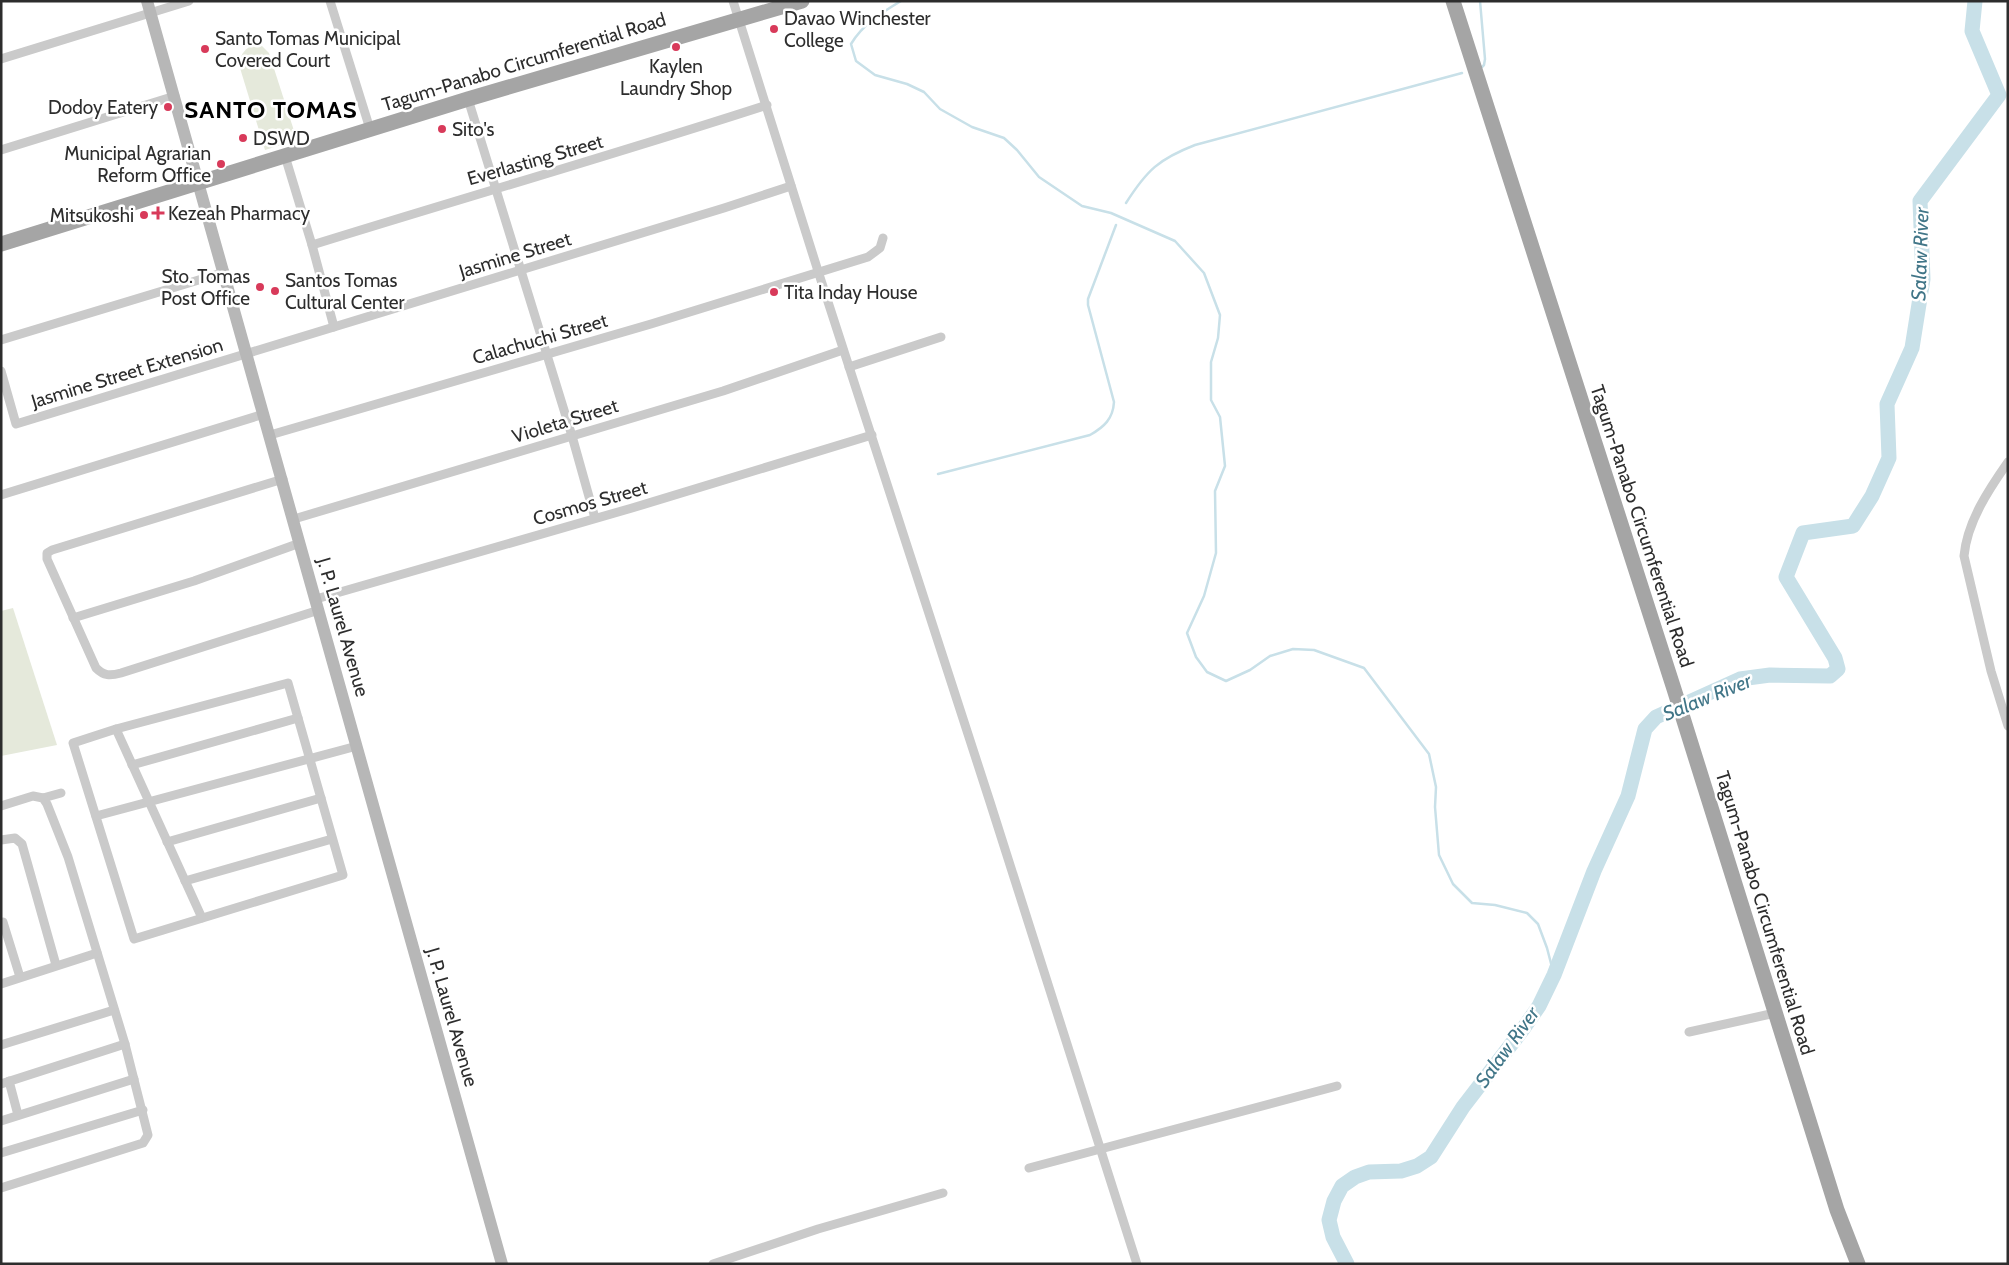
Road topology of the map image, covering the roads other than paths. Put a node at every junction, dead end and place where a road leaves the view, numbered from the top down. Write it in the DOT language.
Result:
graph roads {
  1 [pos="189,1"];
  2 [pos="330,1"];
  3 [pos="733,1"];
  4 [pos="802,1"];
  5 [pos="1453,1"];
  6 [pos="149,7"];
  7 [pos="739,20"];
  8 [pos="1,60"];
  9 [pos="175,96"];
  10 [pos="468,99"];
  11 [pos="767,105"];
  12 [pos="370,129"];
  13 [pos="1,150"];
  14 [pos="285,156"];
  15 [pos="200,182"];
  16 [pos="791,186"];
  17 [pos="495,188"];
  18 [pos="883,238"];
  19 [pos="1,244"];
  20 [pos="312,244"];
  21 [pos="520,271"];
  22 [pos="818,271"];
  23 [pos="225,272"];
  24 [pos="334,327"];
  25 [pos="941,337"];
  26 [pos="1,340"];
  27 [pos="843,350"];
  28 [pos="247,353"];
  29 [pos="546,354"];
  30 [pos="849,366"];
  31 [pos="1,371"];
  32 [pos="264,414"];
  33 [pos="270,435"];
  34 [pos="872,435"];
  35 [pos="572,436"];
  36 [pos="2008,462"];
  37 [pos="283,479"];
  38 [pos="1,495"];
  39 [pos="595,518"];
  40 [pos="294,519"];
  41 [pos="300,543"];
  42 [pos="318,604"];
  43 [pos="73,618"];
  44 [pos="298,718"];
  45 [pos="2008,726"];
  46 [pos="116,729"];
  47 [pos="357,746"];
  48 [pos="309,759"];
  49 [pos="132,765"];
  50 [pos="61,793"];
  51 [pos="43,798"];
  52 [pos="321,798"];
  53 [pos="149,802"];
  54 [pos="1,806"];
  55 [pos="96,816"];
  56 [pos="332,839"];
  57 [pos="1,840"];
  58 [pos="167,842"];
  59 [pos="185,881"];
  60 [pos="202,918"];
  61 [pos="3,922"];
  62 [pos="97,953"];
  63 [pos="56,966"];
  64 [pos="20,977"];
  65 [pos="1,984"];
  66 [pos="114,1010"];
  67 [pos="1775,1013"];
  68 [pos="1689,1032"];
  69 [pos="125,1044"];
  70 [pos="1,1045"];
  71 [pos="134,1079"];
  72 [pos="5,1083"];
  73 [pos="1337,1086"];
  74 [pos="142,1110"];
  75 [pos="18,1115"];
  76 [pos="1,1121"];
  77 [pos="1100,1150"];
  78 [pos="1,1153"];
  79 [pos="1029,1168"];
  80 [pos="1,1188"];
  81 [pos="943,1192"];
  82 [pos="502,1264"];
  83 [pos="713,1264"];
  84 [pos="1137,1264"];
  85 [pos="1858,1264"];
  1 -- 6 [label="street"];
  2 -- 12 [label="street"];
  3 -- 7 [label="street"];
  4 -- 7 [label="main road, Tagum-Panabo Circumferential Road"];
  5 -- 67 [label="main road, Tagum-Panabo Circumferential Road"];
  6 -- 8 [label="street"];
  6 -- 9 [label="street, J. P. Laurel Avenue"];
  7 -- 10 [label="main road, Tagum-Panabo Circumferential Road"];
  7 -- 11 [label="street"];
  9 -- 13 [label="street"];
  9 -- 15 [label="street, J. P. Laurel Avenue"];
  10 -- 12 [label="main road, Tagum-Panabo Circumferential Road"];
  10 -- 17 [label="street"];
  11 -- 16 [label="street"];
  11 -- 17 [label="street, Everlasting Street"];
  12 -- 14 [label="main road, Tagum-Panabo Circumferential Road"];
  14 -- 15 [label="main road, Tagum-Panabo Circumferential Road"];
  14 -- 20 [label="street"];
  15 -- 19 [label="main road, Tagum-Panabo Circumferential Road"];
  15 -- 23 [label="street, J. P. Laurel Avenue"];
  16 -- 21 [label="street, Jasmine Street"];
  16 -- 22 [label="street"];
  17 -- 20 [label="street, Everlasting Street"];
  17 -- 21 [label="street"];
  18 -- 22 [label="street, Calachuchi Street"];
  20 -- 24 [label="street"];
  21 -- 24 [label="street, Jasmine Street"];
  21 -- 29 [label="street"];
  22 -- 27 [label="street"];
  22 -- 29 [label="street, Calachuchi Street"];
  23 -- 26 [label="street"];
  23 -- 28 [label="street, J. P. Laurel Avenue"];
  24 -- 28 [label="street, Jasmine Street"];
  25 -- 30 [label="street"];
  27 -- 30 [label="street"];
  27 -- 35 [label="street, Violeta Street"];
  28 -- 31 [label="street, Jasmine Street Extension"];
  28 -- 32 [label="street, J. P. Laurel Avenue"];
  29 -- 33 [label="street, Calachuchi Street"];
  29 -- 35 [label="street"];
  30 -- 34 [label="street"];
  32 -- 33 [label="street, J. P. Laurel Avenue"];
  32 -- 38 [label="street"];
  33 -- 37 [label="street, J. P. Laurel Avenue"];
  34 -- 39 [label="street, Cosmos Street"];
  34 -- 77 [label="street"];
  35 -- 39 [label="street"];
  35 -- 40 [label="street, Violeta Street"];
  36 -- 45 [label="street"];
  37 -- 40 [label="street, J. P. Laurel Avenue"];
  37 -- 43 [label="street"];
  39 -- 42 [label="street, Cosmos Street"];
  40 -- 41 [label="street, J. P. Laurel Avenue"];
  41 -- 42 [label="street, J. P. Laurel Avenue"];
  41 -- 43 [label="street"];
  42 -- 43 [label="street, Cosmos Street"];
  42 -- 47 [label="street, J. P. Laurel Avenue"];
  44 -- 46 [label="street"];
  44 -- 48 [label="street"];
  44 -- 49 [label="street"];
  46 -- 49 [label="street"];
  46 -- 55 [label="street"];
  47 -- 48 [label="street"];
  47 -- 82 [label="street, J. P. Laurel Avenue"];
  48 -- 52 [label="street"];
  48 -- 53 [label="street"];
  49 -- 53 [label="street"];
  50 -- 51 [label="street"];
  51 -- 54 [label="street"];
  51 -- 62 [label="street"];
  52 -- 56 [label="street"];
  52 -- 58 [label="street"];
  53 -- 55 [label="street"];
  53 -- 58 [label="street"];
  55 -- 60 [label="street"];
  56 -- 59 [label="street"];
  56 -- 60 [label="street"];
  57 -- 63 [label="street"];
  58 -- 59 [label="street"];
  59 -- 60 [label="street"];
  61 -- 64 [label="street"];
  62 -- 63 [label="street"];
  62 -- 66 [label="street"];
  63 -- 64 [label="street"];
  64 -- 65 [label="street"];
  66 -- 69 [label="street"];
  66 -- 70 [label="street"];
  67 -- 68 [label="street"];
  67 -- 85 [label="main road, Tagum-Panabo Circumferential Road"];
  69 -- 71 [label="street"];
  69 -- 72 [label="street"];
  71 -- 74 [label="street"];
  71 -- 75 [label="street"];
  72 -- 75 [label="street"];
  73 -- 77 [label="street"];
  74 -- 78 [label="street"];
  74 -- 80 [label="street"];
  75 -- 76 [label="street"];
  77 -- 79 [label="street"];
  77 -- 84 [label="street"];
  81 -- 83 [label="street"];
}
